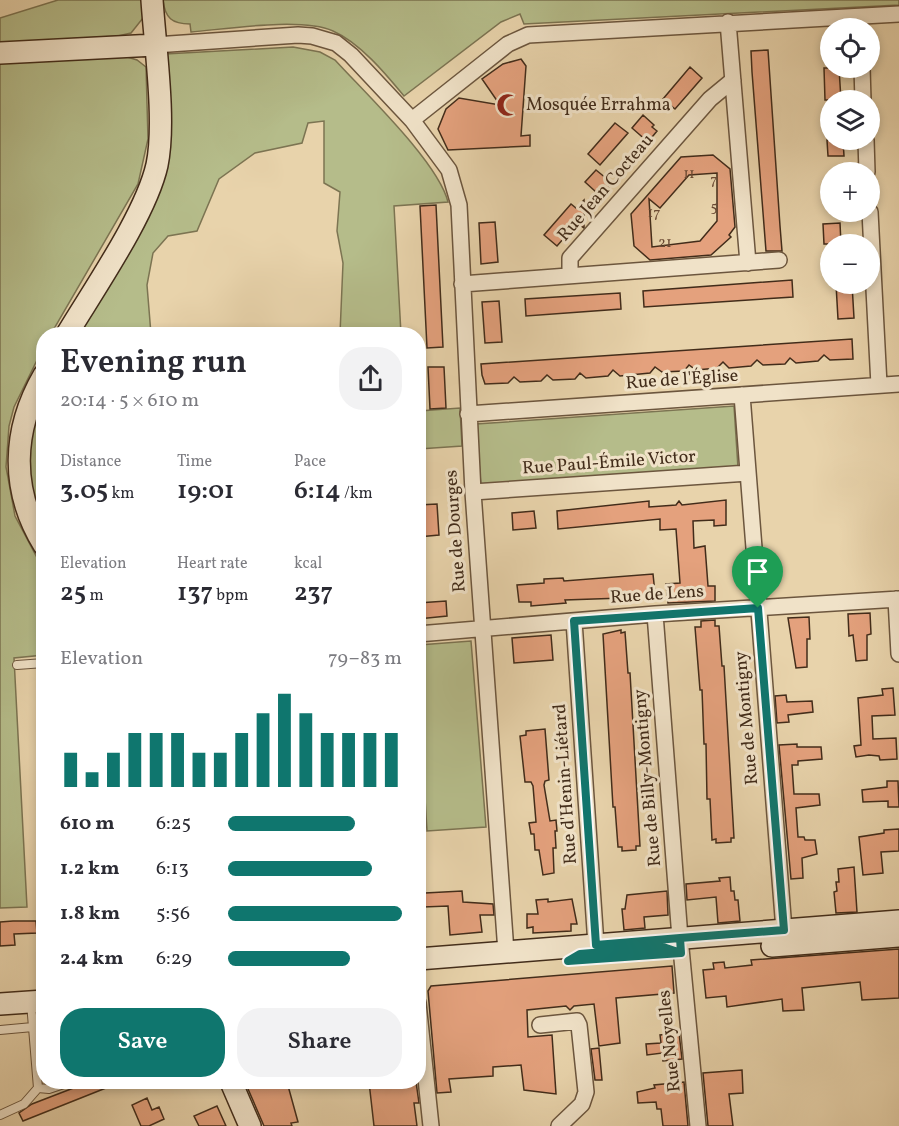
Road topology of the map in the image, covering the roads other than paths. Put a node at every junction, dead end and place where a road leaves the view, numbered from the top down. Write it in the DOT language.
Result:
graph roads {
  1 [pos="152,0"];
  2 [pos="899,14"];
  3 [pos="879,18"];
  4 [pos="728,22"];
  5 [pos="820,22"];
  6 [pos="155,45"];
  7 [pos="0,53"];
  8 [pos="733,80"];
  9 [pos="412,120"];
  10 [pos="871,222"];
  11 [pos="779,260"];
  12 [pos="748,263"];
  13 [pos="570,274"];
  14 [pos="462,284"];
  15 [pos="71,327"];
  16 [pos="899,384"];
  17 [pos="879,385"];
  18 [pos="36,388"];
  19 [pos="742,395"];
  20 [pos="468,414"];
  21 [pos="747,473"];
  22 [pos="472,492"];
  23 [pos="36,530"];
  24 [pos="898,599"];
  25 [pos="758,608"];
  26 [pos="655,614"];
  27 [pos="574,621"];
  28 [pos="483,629"];
  29 [pos="426,633"];
  30 [pos="899,654"];
  31 [pos="36,664"];
  32 [pos="16,665"];
  33 [pos="899,921"];
  34 [pos="784,930"];
  35 [pos="899,936"];
  36 [pos="596,945"];
  37 [pos="680,946"];
  38 [pos="506,952"];
  39 [pos="426,958"];
  40 [pos="426,965"];
  41 [pos="426,972"];
  42 [pos="0,990"];
  43 [pos="36,995"];
  44 [pos="36,996"];
  45 [pos="36,997"];
  46 [pos="0,998"];
  47 [pos="0,1004"];
  48 [pos="36,1014"];
  49 [pos="540,1025"];
  50 [pos="33,1027"];
  51 [pos="0,1030"];
  52 [pos="36,1064"];
  53 [pos="426,1079"];
  54 [pos="37,1089"];
  55 [pos="234,1089"];
  56 [pos="0,1115"];
  57 [pos="250,1126"];
  58 [pos="431,1126"];
  59 [pos="559,1126"];
  60 [pos="698,1126"];
  1 -- 6 [label="main road"];
  2 -- 3 [label="street"];
  4 -- 5 [label="street"];
  4 -- 8 [label="street"];
  4 -- 9 [label="street"];
  6 -- 7 [label="main road"];
  6 -- 9 [label="street, Rue de Dourges"];
  6 -- 15 [label="main road"];
  8 -- 12 [label="street"];
  8 -- 13 [label="street, Rue Jean Cocteau"];
  9 -- 14 [label="street, Rue de Dourges"];
  10 -- 17 [label="street"];
  11 -- 12 [label="street"];
  12 -- 13 [label="street"];
  13 -- 14 [label="street"];
  14 -- 20 [label="street, Rue de Dourges"];
  16 -- 17 [label="street, Rue de l'Église"];
  17 -- 19 [label="street, Rue de l'Église"];
  18 -- 23 [label="main road"];
  19 -- 20 [label="street, Rue de l'Église"];
  19 -- 21 [label="street, Rue de Montigny"];
  20 -- 22 [label="street, Rue de Dourges"];
  21 -- 22 [label="street, Rue Paul-Émile Victor"];
  21 -- 25 [label="street, Rue de Montigny"];
  22 -- 28 [label="street, Rue de Dourges"];
  24 -- 25 [label="street, Rue de Lens"];
  24 -- 30 [label="street"];
  25 -- 26 [label="street, Rue de Lens"];
  25 -- 34 [label="street, Rue de Montigny"];
  26 -- 27 [label="street, Rue de Lens"];
  26 -- 37 [label="street, Rue de Billy-Montigny"];
  27 -- 28 [label="street, Rue de Lens"];
  27 -- 36 [label="street, Rue d'Henin-Liétard"];
  28 -- 29 [label="street, Rue de Lens"];
  28 -- 38 [label="street, Rue de Dourges"];
  31 -- 32 [label="lane"];
  33 -- 34 [label="main road"];
  34 -- 37 [label="main road"];
  35 -- 37 [label="main road"];
  36 -- 37 [label="main road"];
  36 -- 38 [label="main road"];
  37 -- 41 [label="main road"];
  37 -- 60 [label="street, Rue Noyelles"];
  38 -- 39 [label="main road"];
  38 -- 40 [label="lane"];
  42 -- 43 [label="main road"];
  44 -- 46 [label="lane"];
  45 -- 47 [label="main road"];
  48 -- 50 [label="lane"];
  49 -- 59 [label="street"];
  50 -- 51 [label="lane"];
  50 -- 52 [label="lane"];
  53 -- 58 [label="street"];
  54 -- 56 [label="lane"];
  55 -- 57 [label="main road"];
}
